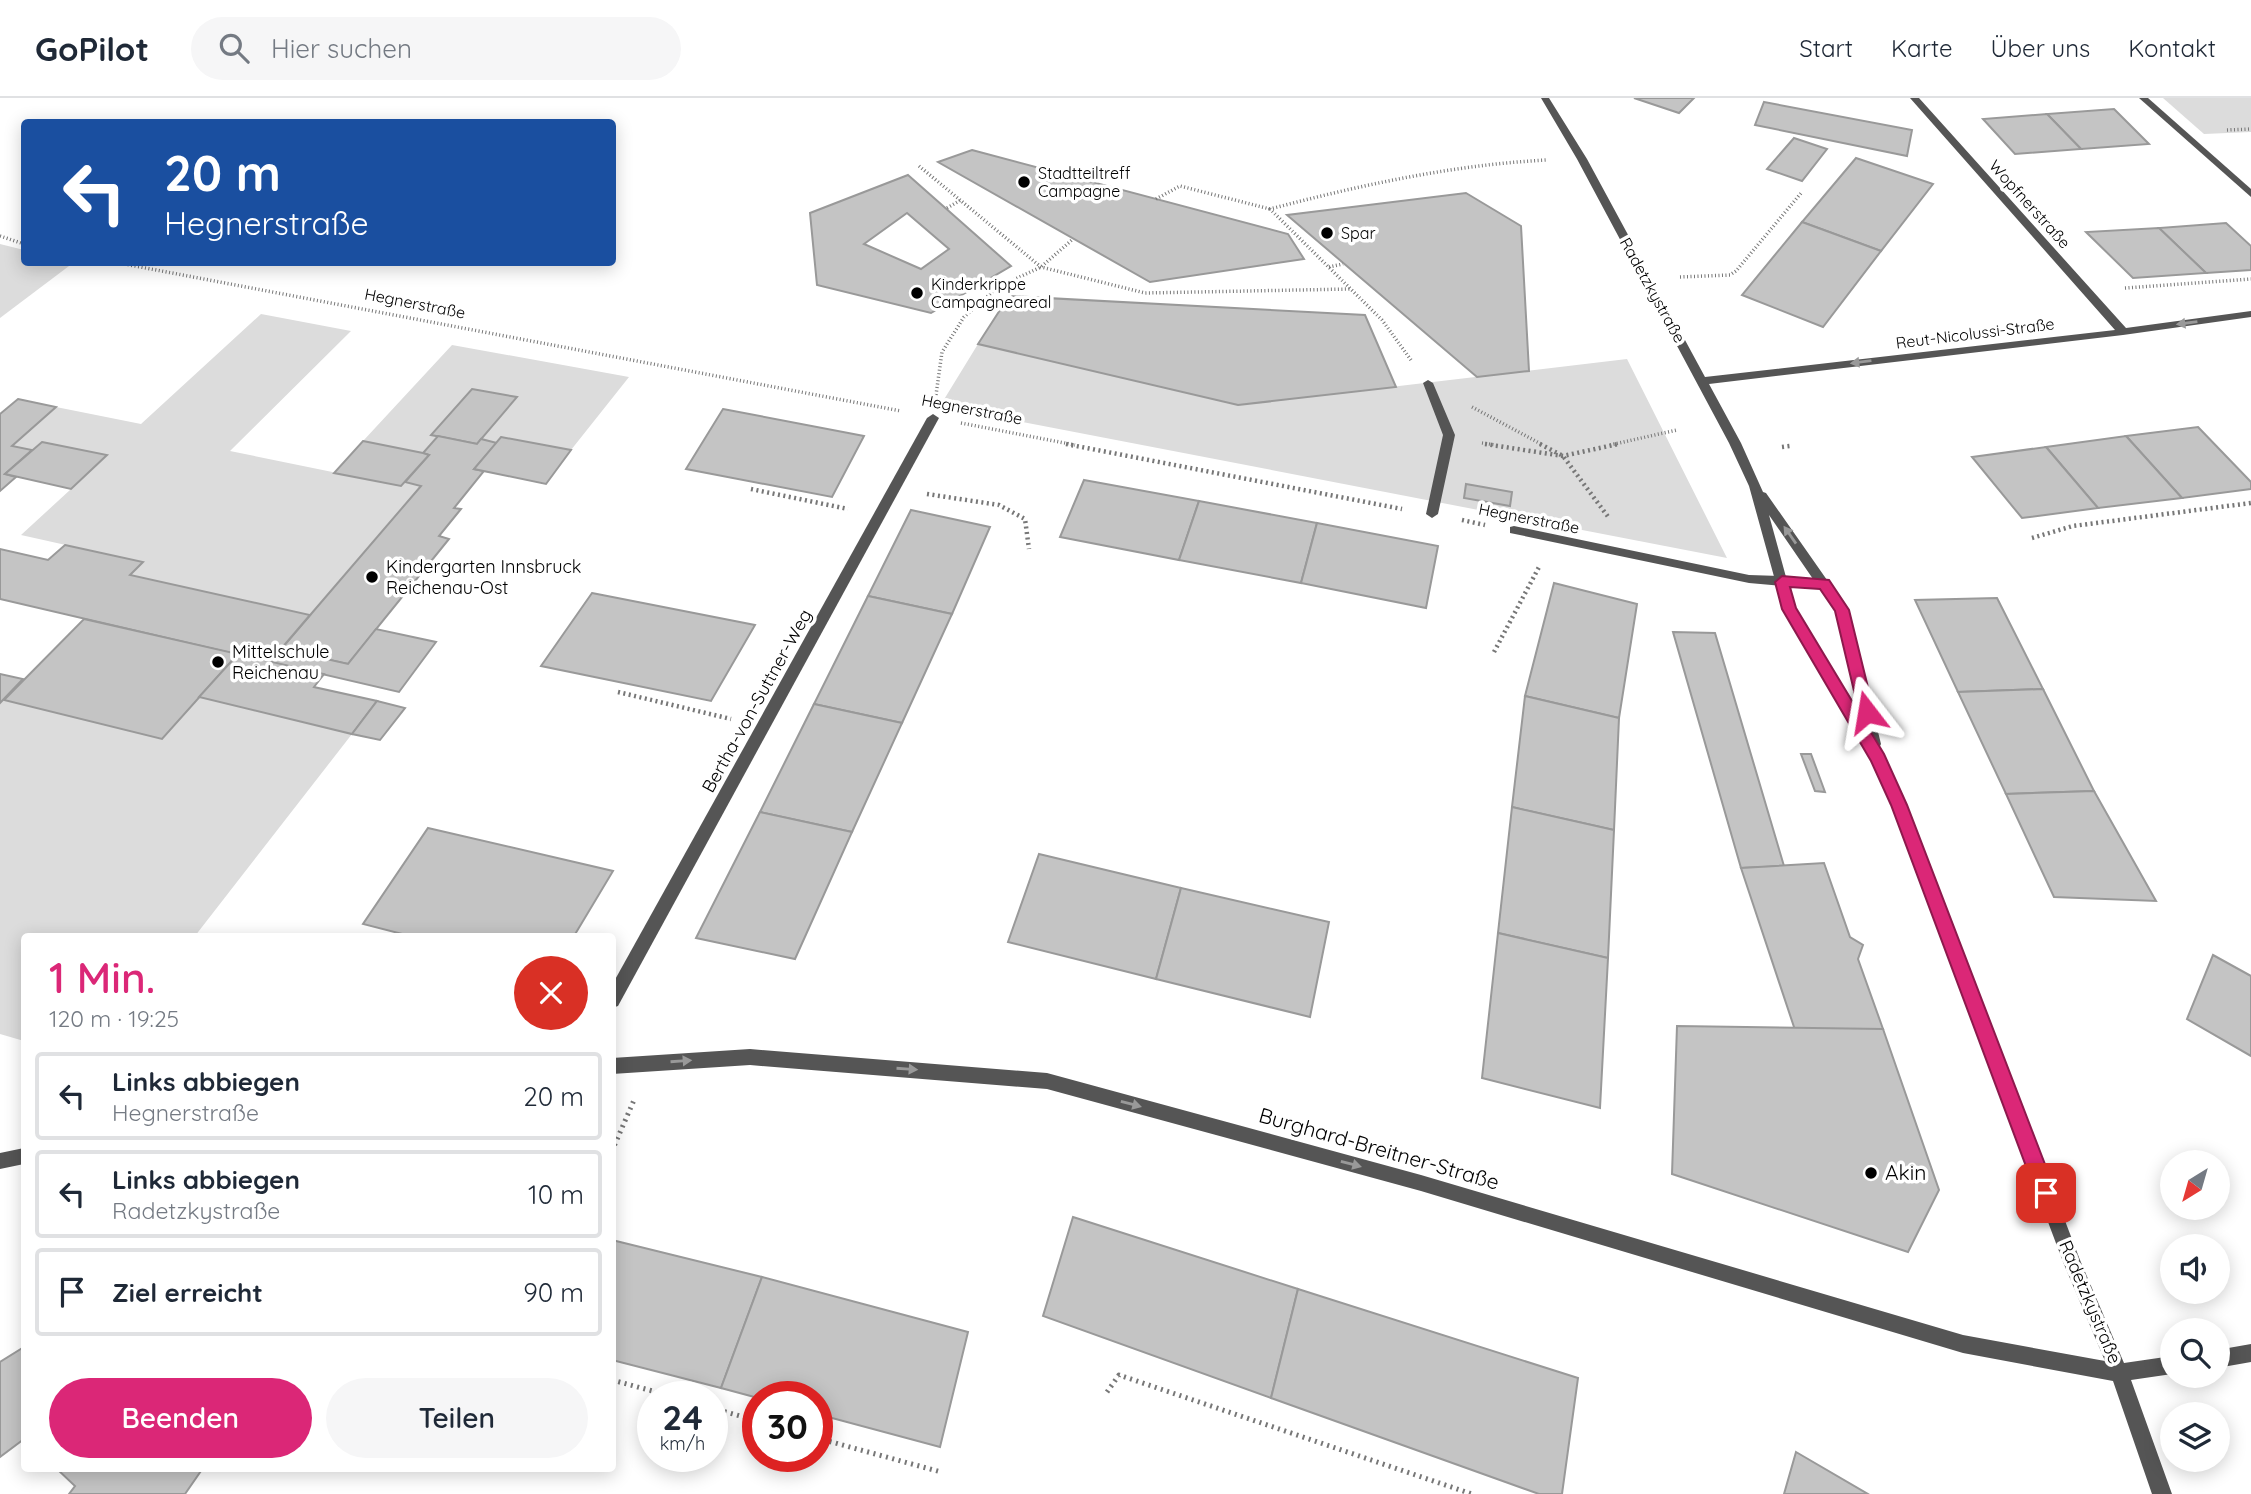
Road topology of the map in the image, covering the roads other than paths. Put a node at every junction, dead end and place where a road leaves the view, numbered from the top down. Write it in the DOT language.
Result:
graph roads {
  1 [pos="1545,98"];
  2 [pos="1914,98"];
  3 [pos="2143,98"];
  4 [pos="2251,194"];
  5 [pos="2251,314"];
  6 [pos="2123,332"];
  7 [pos="1703,381"];
  8 [pos="1428,383"];
  9 [pos="933,418"];
  10 [pos="1755,486"];
  11 [pos="1432,514"];
  12 [pos="1514,530"];
  13 [pos="1782,582"];
  14 [pos="1824,584"];
  15 [pos="1878,758"];
  16 [pos="616,994"];
  17 [pos="616,1066"];
  18 [pos="21,1157"];
  19 [pos="0,1161"];
  20 [pos="2251,1353"];
  21 [pos="2230,1357"];
  22 [pos="2160,1367"];
  23 [pos="2119,1373"];
  24 [pos="2162,1494"];
  1 -- 7 [label="street, Radetzkystraße"];
  2 -- 6 [label="street, Wopfnerstraße"];
  3 -- 4 [label="street"];
  5 -- 6 [label="street, Reut-Nicolussi-Straße, one-way"];
  6 -- 7 [label="street, Reut-Nicolussi-Straße, one-way"];
  7 -- 10 [label="street, Radetzkystraße"];
  8 -- 11 [label="street"];
  9 -- 16 [label="street, Bertha-von-Suttner-Weg"];
  10 -- 13 [label="street, Radetzkystraße"];
  14 -- 10 [label="street, Radetzkystraße, one-way"];
  12 -- 13 [label="street, Hegnerstraße"];
  13 -- 14 [label="street, Hegnerstraße"];
  13 -- 15 [label="street, Radetzkystraße"];
  14 -- 15 [label="street, Radetzkystraße"];
  15 -- 23 [label="street, Radetzkystraße"];
  17 -- 23 [label="street, Burghard-Breitner-Straße, one-way"];
  18 -- 19 [label="street"];
  20 -- 21 [label="street"];
  22 -- 23 [label="street, Burghard-Breitner-Straße"];
  23 -- 24 [label="street, Radetzkystraße"];
}
